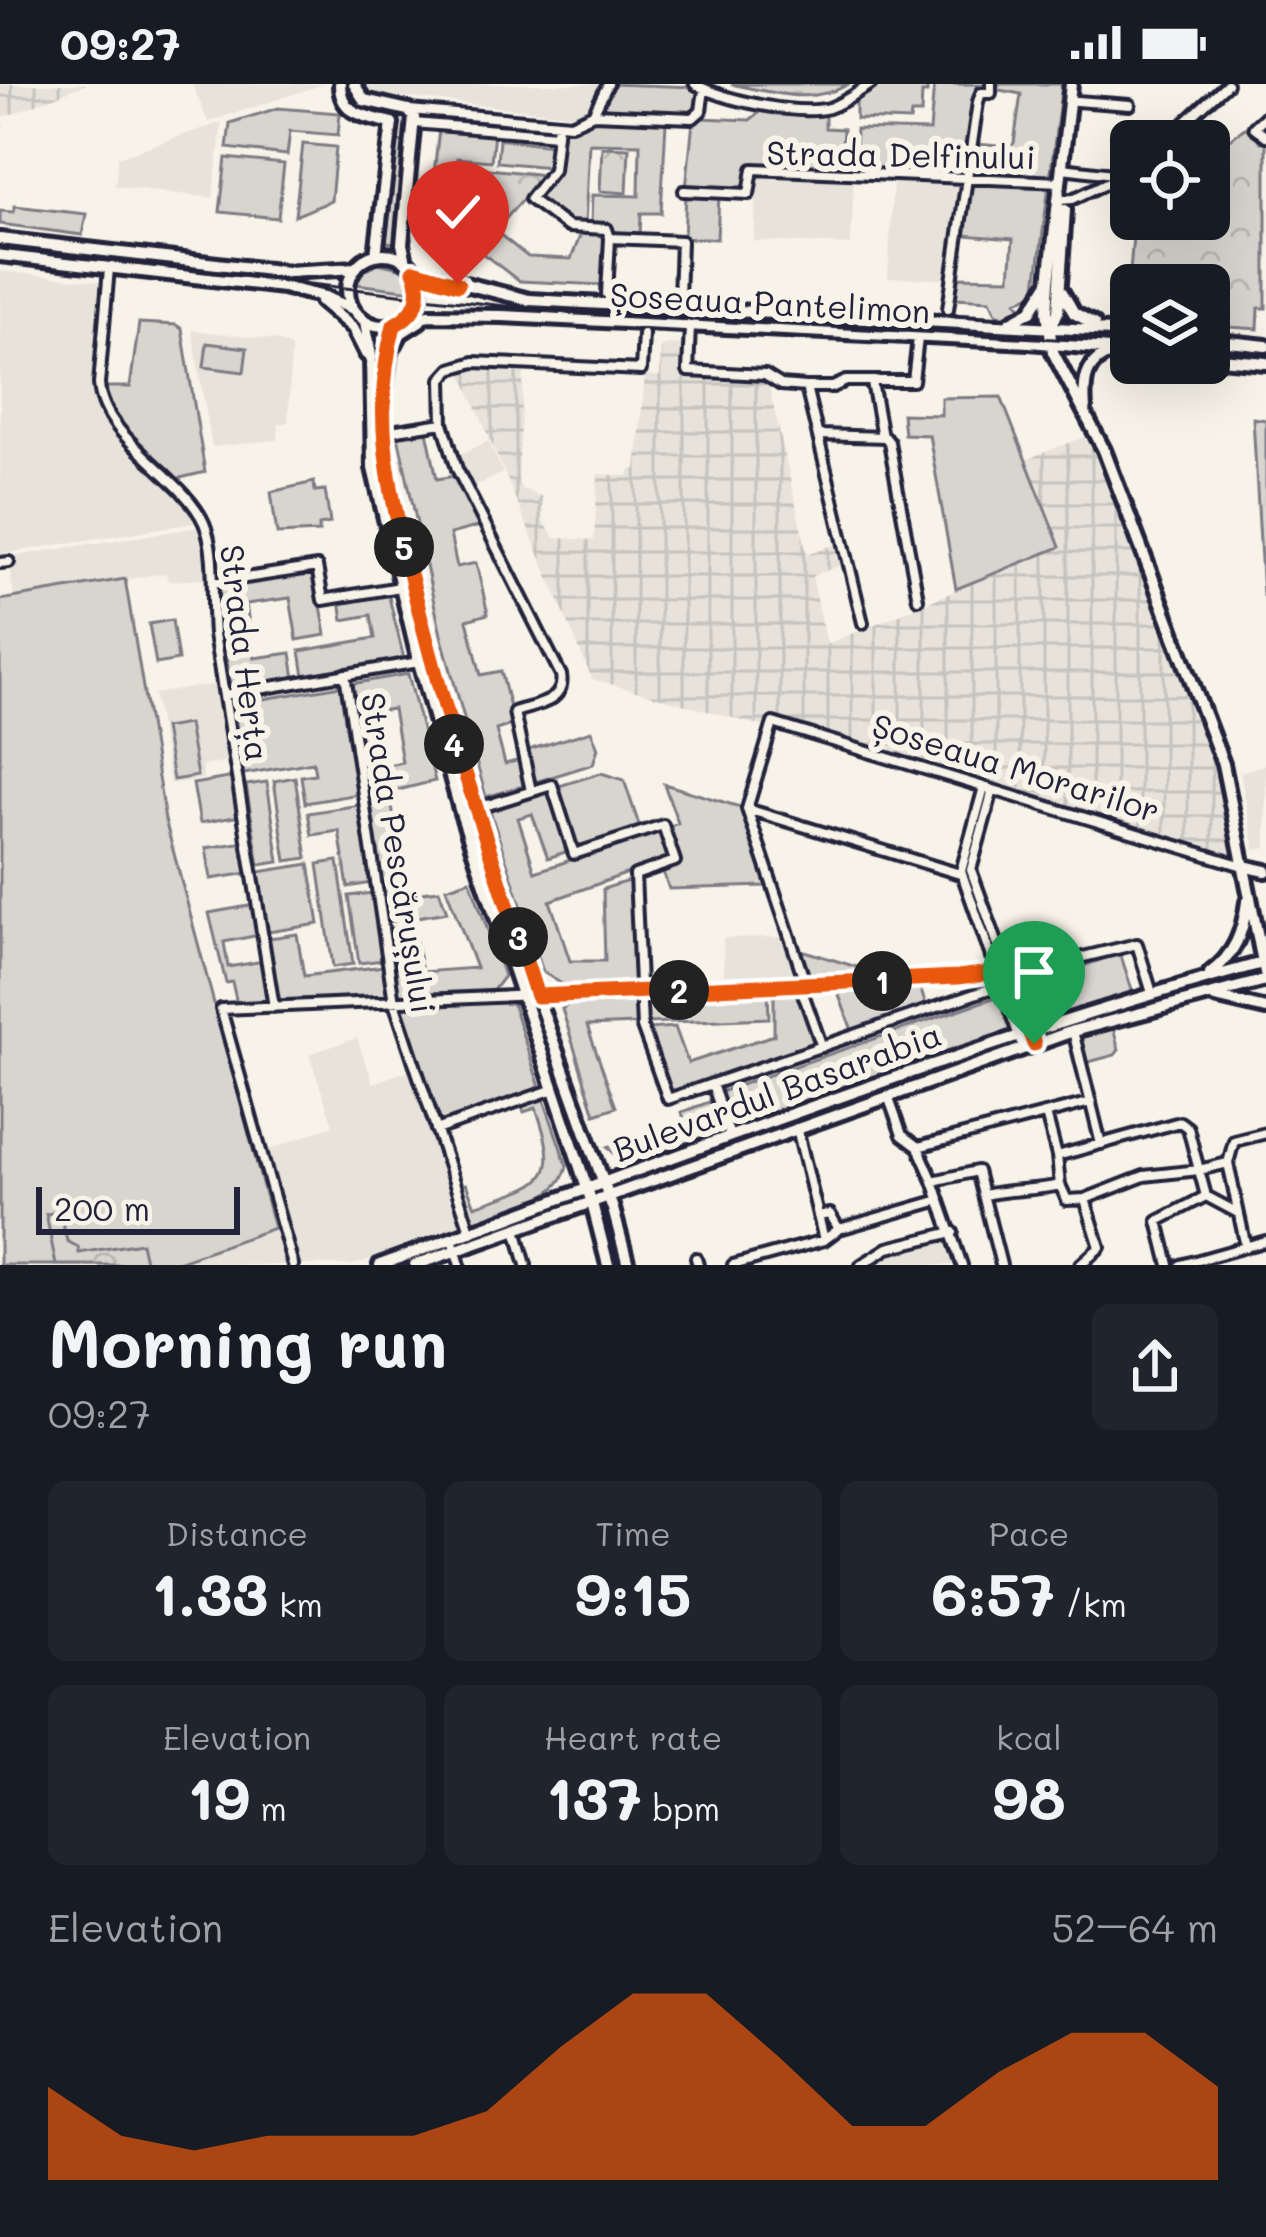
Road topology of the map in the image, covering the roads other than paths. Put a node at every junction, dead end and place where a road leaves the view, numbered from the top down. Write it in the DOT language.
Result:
graph roads {
  1 [pos="340,84"];
  2 [pos="354,84"];
  3 [pos="608,84"];
  4 [pos="871,84"];
  5 [pos="992,84"];
  6 [pos="1074,84"];
  7 [pos="1226,84"];
  8 [pos="700,87"];
  9 [pos="1076,101"];
  10 [pos="1130,105"];
  11 [pos="403,110"];
  12 [pos="593,114"];
  13 [pos="1266,116"];
  14 [pos="1187,120"];
  15 [pos="392,124"];
  16 [pos="413,125"];
  17 [pos="557,129"];
  18 [pos="1266,136"];
  19 [pos="1064,173"];
  20 [pos="1110,173"];
  21 [pos="967,178"];
  22 [pos="1110,180"];
  23 [pos="684,191"];
  24 [pos="1062,200"];
  25 [pos="610,238"];
  26 [pos="0,239"];
  27 [pos="0,255"];
  28 [pos="376,255"];
  29 [pos="410,267"];
  30 [pos="109,268"];
  31 [pos="356,268"];
  32 [pos="1054,283"];
  33 [pos="309,292"];
  34 [pos="607,294"];
  35 [pos="679,298"];
  36 [pos="353,309"];
  37 [pos="949,309"];
  38 [pos="452,315"];
  39 [pos="365,321"];
  40 [pos="400,322"];
  41 [pos="1009,322"];
  42 [pos="1052,325"];
  43 [pos="690,327"];
  44 [pos="1102,328"];
  45 [pos="1110,329"];
  46 [pos="643,334"];
  47 [pos="918,338"];
  48 [pos="1230,342"];
  49 [pos="1052,344"];
  50 [pos="1266,346"];
  51 [pos="1110,349"];
  52 [pos="1110,353"];
  53 [pos="1230,360"];
  54 [pos="1266,363"];
  55 [pos="371,368"];
  56 [pos="386,370"];
  57 [pos="872,382"];
  58 [pos="806,387"];
  59 [pos="1085,412"];
  60 [pos="443,423"];
  61 [pos="382,432"];
  62 [pos="818,436"];
  63 [pos="881,437"];
  64 [pos="213,583"];
  65 [pos="400,587"];
  66 [pos="919,599"];
  67 [pos="863,623"];
  68 [pos="419,662"];
  69 [pos="345,674"];
  70 [pos="224,694"];
  71 [pos="989,788"];
  72 [pos="532,791"];
  73 [pos="747,808"];
  74 [pos="475,809"];
  75 [pos="1243,866"];
  76 [pos="1266,871"];
  77 [pos="962,874"];
  78 [pos="973,878"];
  79 [pos="1249,893"];
  80 [pos="1266,913"];
  81 [pos="1265,971"];
  82 [pos="1007,977"];
  83 [pos="1195,981"];
  84 [pos="803,985"];
  85 [pos="640,992"];
  86 [pos="1152,993"];
  87 [pos="537,996"];
  88 [pos="1200,996"];
  89 [pos="522,997"];
  90 [pos="394,1002"];
  91 [pos="274,1007"];
  92 [pos="1266,1009"];
  93 [pos="1072,1031"];
  94 [pos="1026,1040"];
  95 [pos="822,1047"];
  96 [pos="712,1084"];
  97 [pos="554,1089"];
  98 [pos="888,1096"];
  99 [pos="1091,1102"];
  100 [pos="1046,1114"];
  101 [pos="797,1128"];
  102 [pos="436,1130"];
  103 [pos="1266,1133"];
  104 [pos="730,1137"];
  105 [pos="1101,1144"];
  106 [pos="918,1147"];
  107 [pos="1058,1156"];
  108 [pos="1228,1163"];
  109 [pos="1199,1170"];
  110 [pos="933,1181"];
  111 [pos="1060,1184"];
  112 [pos="606,1190"];
  113 [pos="984,1195"];
  114 [pos="590,1196"];
  115 [pos="1206,1196"];
  116 [pos="1085,1198"];
  117 [pos="940,1200"];
  118 [pos="1238,1213"];
  119 [pos="818,1216"];
  120 [pos="516,1229"];
  121 [pos="839,1229"];
  122 [pos="953,1232"];
  123 [pos="472,1238"];
  124 [pos="824,1240"];
  125 [pos="1266,1241"];
  126 [pos="454,1245"];
  127 [pos="1246,1247"];
  128 [pos="293,1265"];
  129 [pos="380,1265"];
  130 [pos="415,1265"];
  131 [pos="460,1265"];
  132 [pos="526,1265"];
  133 [pos="608,1265"];
  134 [pos="628,1265"];
  135 [pos="733,1265"];
  136 [pos="861,1265"];
  137 [pos="962,1265"];
  138 [pos="1001,1265"];
  139 [pos="1080,1265"];
  140 [pos="1169,1265"];
  141 [pos="1181,1265"];
  1 -- 15 [label="main road"];
  2 -- 11 [label="main road"];
  3 -- 12 [label="street"];
  4 -- 8 [label="street"];
  5 -- 21 [label="street"];
  6 -- 9 [label="main road"];
  6 -- 19 [label="main road"];
  7 -- 14 [label="street"];
  8 -- 12 [label="street"];
  9 -- 10 [label="street"];
  9 -- 19 [label="main road"];
  11 -- 15 [label="main road"];
  11 -- 16 [label="main road"];
  11 -- 17 [label="street"];
  12 -- 17 [label="street"];
  13 -- 18 [label="street"];
  15 -- 16 [label="main road"];
  15 -- 28 [label="main road"];
  16 -- 17 [label="street"];
  16 -- 29 [label="main road"];
  17 -- 25 [label="street"];
  19 -- 20 [label="street, Strada Delfinului"];
  19 -- 21 [label="street, Strada Delfinului"];
  19 -- 24 [label="main road"];
  21 -- 23 [label="street, Strada Delfinului"];
  21 -- 37 [label="street"];
  22 -- 24 [label="street"];
  24 -- 32 [label="main road"];
  25 -- 34 [label="street"];
  25 -- 35 [label="street"];
  26 -- 31 [label="main road"];
  27 -- 30 [label="main road"];
  28 -- 29 [label="main road"];
  28 -- 31 [label="main road"];
  29 -- 40 [label="main road"];
  29 -- 41 [label="main road, Șoseaua Pantelimon"];
  30 -- 33 [label="main road"];
  30 -- 64 [label="street, Strada Herța"];
  31 -- 36 [label="main road"];
  32 -- 41 [label="main road"];
  32 -- 42 [label="main road"];
  32 -- 44 [label="main road"];
  33 -- 36 [label="main road"];
  33 -- 55 [label="main road"];
  36 -- 39 [label="main road"];
  38 -- 40 [label="main road, Șoseaua Pantelimon"];
  38 -- 43 [label="main road, Șoseaua Pantelimon"];
  38 -- 56 [label="main road"];
  39 -- 40 [label="main road"];
  39 -- 55 [label="main road"];
  40 -- 56 [label="main road"];
  41 -- 42 [label="main road, Șoseaua Pantelimon"];
  42 -- 44 [label="main road, Șoseaua Pantelimon"];
  42 -- 49 [label="main road"];
  43 -- 47 [label="main road, Șoseaua Pantelimon"];
  43 -- 58 [label="street"];
  44 -- 45 [label="main road, Șoseaua Pantelimon"];
  46 -- 60 [label="street"];
  47 -- 49 [label="main road, Șoseaua Pantelimon"];
  47 -- 57 [label="street"];
  48 -- 50 [label="main road"];
  49 -- 51 [label="main road, Șoseaua Pantelimon"];
  49 -- 59 [label="main road"];
  52 -- 59 [label="main road"];
  53 -- 54 [label="main road"];
  55 -- 56 [label="street"];
  55 -- 65 [label="main road"];
  56 -- 61 [label="main road"];
  57 -- 58 [label="street"];
  57 -- 63 [label="street"];
  58 -- 62 [label="street"];
  59 -- 75 [label="main road"];
  60 -- 61 [label="street"];
  60 -- 72 [label="street"];
  61 -- 74 [label="main road"];
  62 -- 63 [label="street"];
  62 -- 67 [label="street"];
  63 -- 66 [label="street"];
  64 -- 65 [label="street"];
  64 -- 70 [label="street, Strada Herța"];
  65 -- 68 [label="main road"];
  68 -- 69 [label="street"];
  68 -- 89 [label="main road"];
  69 -- 70 [label="street"];
  69 -- 90 [label="street, Strada Pescărușului"];
  70 -- 91 [label="street, Strada Herța"];
  71 -- 73 [label="street, Șoseaua Morarilor"];
  71 -- 75 [label="street, Șoseaua Morarilor"];
  71 -- 77 [label="street"];
  71 -- 78 [label="street"];
  72 -- 74 [label="street"];
  72 -- 85 [label="street"];
  73 -- 77 [label="street"];
  73 -- 84 [label="street"];
  74 -- 87 [label="main road"];
  75 -- 76 [label="main road"];
  75 -- 79 [label="main road"];
  77 -- 78 [label="street"];
  77 -- 82 [label="street"];
  78 -- 82 [label="street"];
  79 -- 80 [label="main road"];
  79 -- 81 [label="main road"];
  79 -- 83 [label="main road"];
  81 -- 83 [label="main road, Bulevardul Basarabia"];
  81 -- 88 [label="main road, Bulevardul Basarabia"];
  82 -- 84 [label="street"];
  82 -- 86 [label="street"];
  82 -- 94 [label="street"];
  82 -- 95 [label="street"];
  83 -- 86 [label="main road, Bulevardul Basarabia"];
  84 -- 85 [label="street"];
  84 -- 95 [label="street"];
  85 -- 87 [label="street"];
  85 -- 96 [label="street"];
  86 -- 94 [label="main road, Bulevardul Basarabia"];
  87 -- 89 [label="street"];
  87 -- 112 [label="main road"];
  88 -- 92 [label="main road"];
  88 -- 93 [label="main road, Bulevardul Basarabia"];
  89 -- 90 [label="street"];
  89 -- 97 [label="main road"];
  90 -- 91 [label="street"];
  90 -- 102 [label="street, Strada Pescărușului"];
  91 -- 128 [label="street"];
  93 -- 94 [label="main road, Bulevardul Basarabia"];
  93 -- 99 [label="street"];
  94 -- 98 [label="main road, Bulevardul Basarabia"];
  94 -- 104 [label="main road, Bulevardul Basarabia"];
  95 -- 96 [label="street"];
  96 -- 104 [label="street"];
  97 -- 102 [label="street"];
  97 -- 114 [label="main road"];
  98 -- 101 [label="main road, Bulevardul Basarabia"];
  98 -- 106 [label="street"];
  99 -- 100 [label="street"];
  99 -- 105 [label="street"];
  100 -- 106 [label="street"];
  100 -- 107 [label="street"];
  101 -- 112 [label="main road, Bulevardul Basarabia"];
  101 -- 119 [label="street"];
  102 -- 123 [label="street, Strada Pescărușului"];
  103 -- 108 [label="street"];
  104 -- 112 [label="main road, Bulevardul Basarabia"];
  105 -- 107 [label="street"];
  105 -- 109 [label="street"];
  106 -- 110 [label="street"];
  107 -- 111 [label="street"];
  108 -- 109 [label="street"];
  108 -- 118 [label="street"];
  109 -- 115 [label="street"];
  109 -- 116 [label="street"];
  110 -- 113 [label="street"];
  110 -- 117 [label="street"];
  111 -- 113 [label="street"];
  111 -- 116 [label="street"];
  112 -- 114 [label="main road, Bulevardul Basarabia"];
  112 -- 134 [label="main road"];
  113 -- 138 [label="street"];
  114 -- 120 [label="main road, Bulevardul Basarabia"];
  114 -- 123 [label="main road, Bulevardul Basarabia"];
  114 -- 133 [label="main road"];
  115 -- 118 [label="street"];
  115 -- 140 [label="street"];
  116 -- 139 [label="street"];
  117 -- 121 [label="street"];
  117 -- 122 [label="street"];
  118 -- 127 [label="street"];
  119 -- 121 [label="street"];
  119 -- 124 [label="street"];
  120 -- 123 [label="main road, Bulevardul Basarabia"];
  120 -- 132 [label="street"];
  121 -- 124 [label="street"];
  122 -- 136 [label="street"];
  122 -- 137 [label="street"];
  123 -- 126 [label="main road, Bulevardul Basarabia"];
  124 -- 135 [label="street"];
  125 -- 127 [label="street"];
  126 -- 129 [label="main road, Bulevardul Basarabia"];
  126 -- 130 [label="main road, Bulevardul Basarabia"];
  126 -- 131 [label="street"];
  127 -- 141 [label="street"];
}
